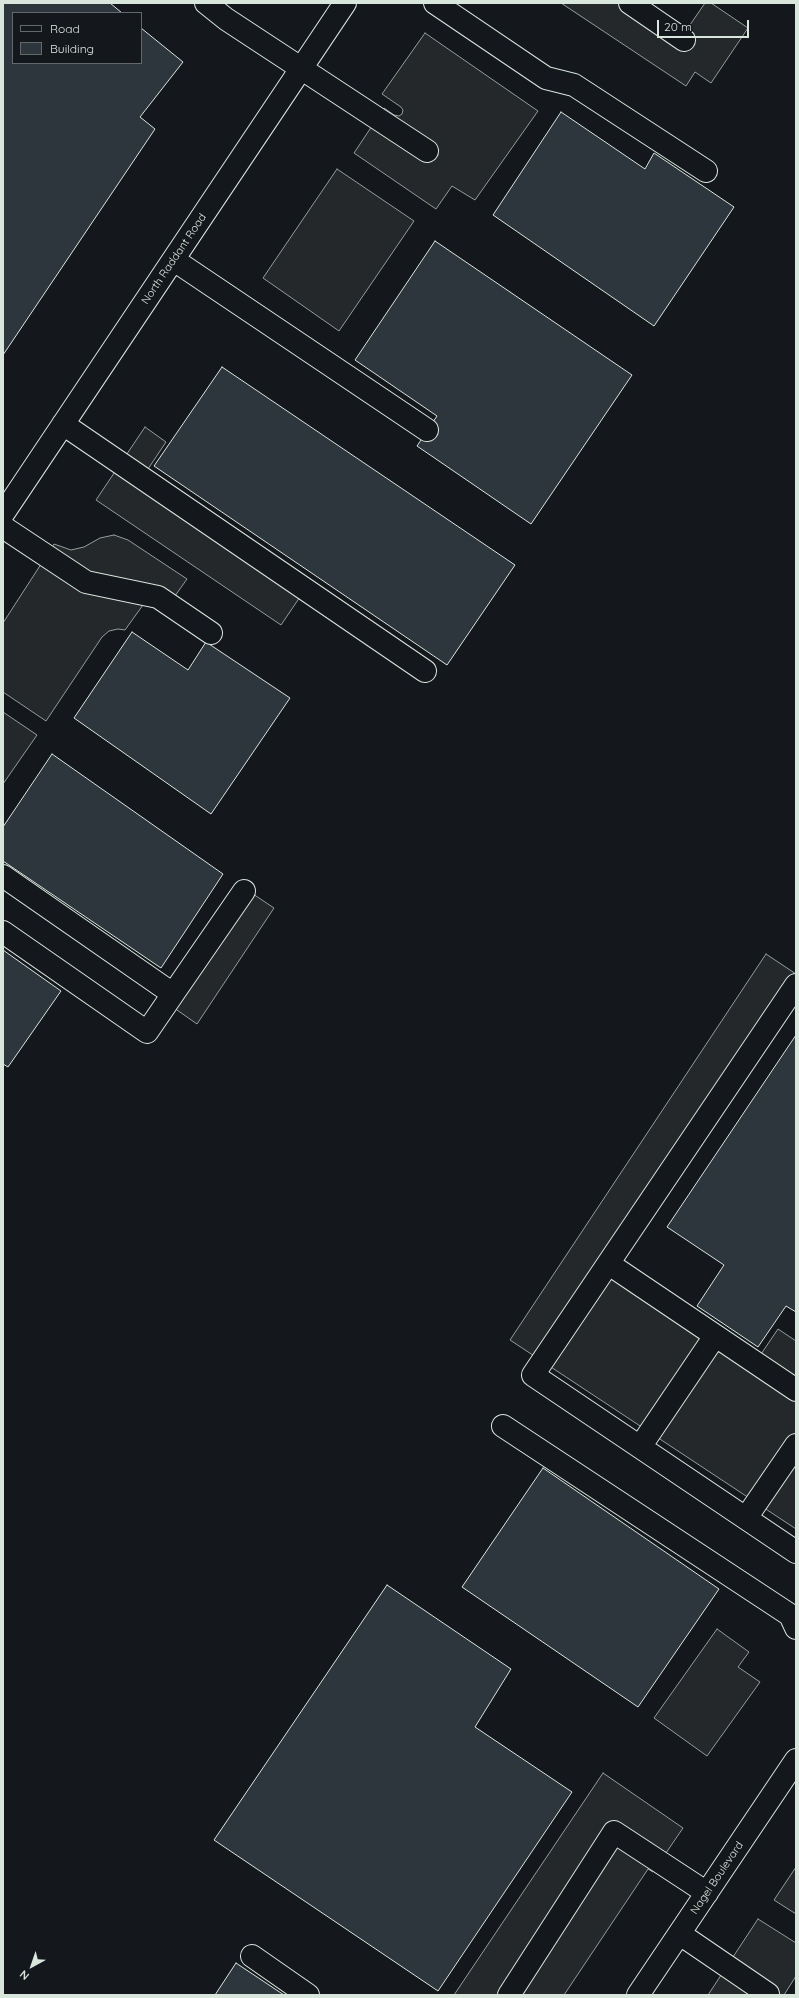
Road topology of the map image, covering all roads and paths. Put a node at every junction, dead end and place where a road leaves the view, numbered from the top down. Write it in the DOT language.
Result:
graph roads {
  1 [pos="206,3"];
  2 [pos="345,3"];
  3 [pos="435,3"];
  4 [pos="630,3"];
  5 [pos="684,40"];
  6 [pos="302,67"];
  7 [pos="427,150"];
  8 [pos="706,171"];
  9 [pos="174,260"];
  10 [pos="63,424"];
  11 [pos="428,430"];
  12 [pos="3,514"];
  13 [pos="3,527"];
  14 [pos="211,633"];
  15 [pos="425,671"];
  16 [pos="3,876"];
  17 [pos="244,891"];
  18 [pos="3,932"];
  19 [pos="796,985"];
  20 [pos="173,994"];
  21 [pos="609,1264"];
  22 [pos="716,1336"];
  23 [pos="796,1390"];
  24 [pos="503,1426"];
  25 [pos="796,1445"];
  26 [pos="640,1447"];
  27 [pos="746,1518"];
  28 [pos="796,1552"];
  29 [pos="796,1628"];
  30 [pos="796,1760"];
  31 [pos="707,1893"];
  32 [pos="680,1934"];
  33 [pos="252,1956"];
  34 [pos="308,1995"];
  35 [pos="509,1995"];
  36 [pos="638,1995"];
  37 [pos="767,1995"];
  1 -- 6 [label="street"];
  2 -- 6 [label="street, North Raddant Road"];
  3 -- 8 [label="street"];
  4 -- 5 [label="street"];
  6 -- 7 [label="street"];
  6 -- 9 [label="street, North Raddant Road"];
  9 -- 10 [label="street, North Raddant Road"];
  9 -- 11 [label="street"];
  10 -- 12 [label="street, North Raddant Road"];
  10 -- 15 [label="street"];
  13 -- 14 [label="street"];
  16 -- 20 [label="street"];
  17 -- 20 [label="street"];
  18 -- 20 [label="street"];
  19 -- 21 [label="street"];
  21 -- 22 [label="street"];
  21 -- 26 [label="street"];
  22 -- 23 [label="street"];
  22 -- 26 [label="street"];
  24 -- 29 [label="street"];
  25 -- 27 [label="street"];
  26 -- 27 [label="street"];
  27 -- 28 [label="street"];
  30 -- 31 [label="street, Nagel Boulevard"];
  31 -- 32 [label="street, Nagel Boulevard"];
  31 -- 35 [label="street"];
  32 -- 36 [label="street, Nagel Boulevard"];
  32 -- 37 [label="street"];
  33 -- 34 [label="street"];
}
